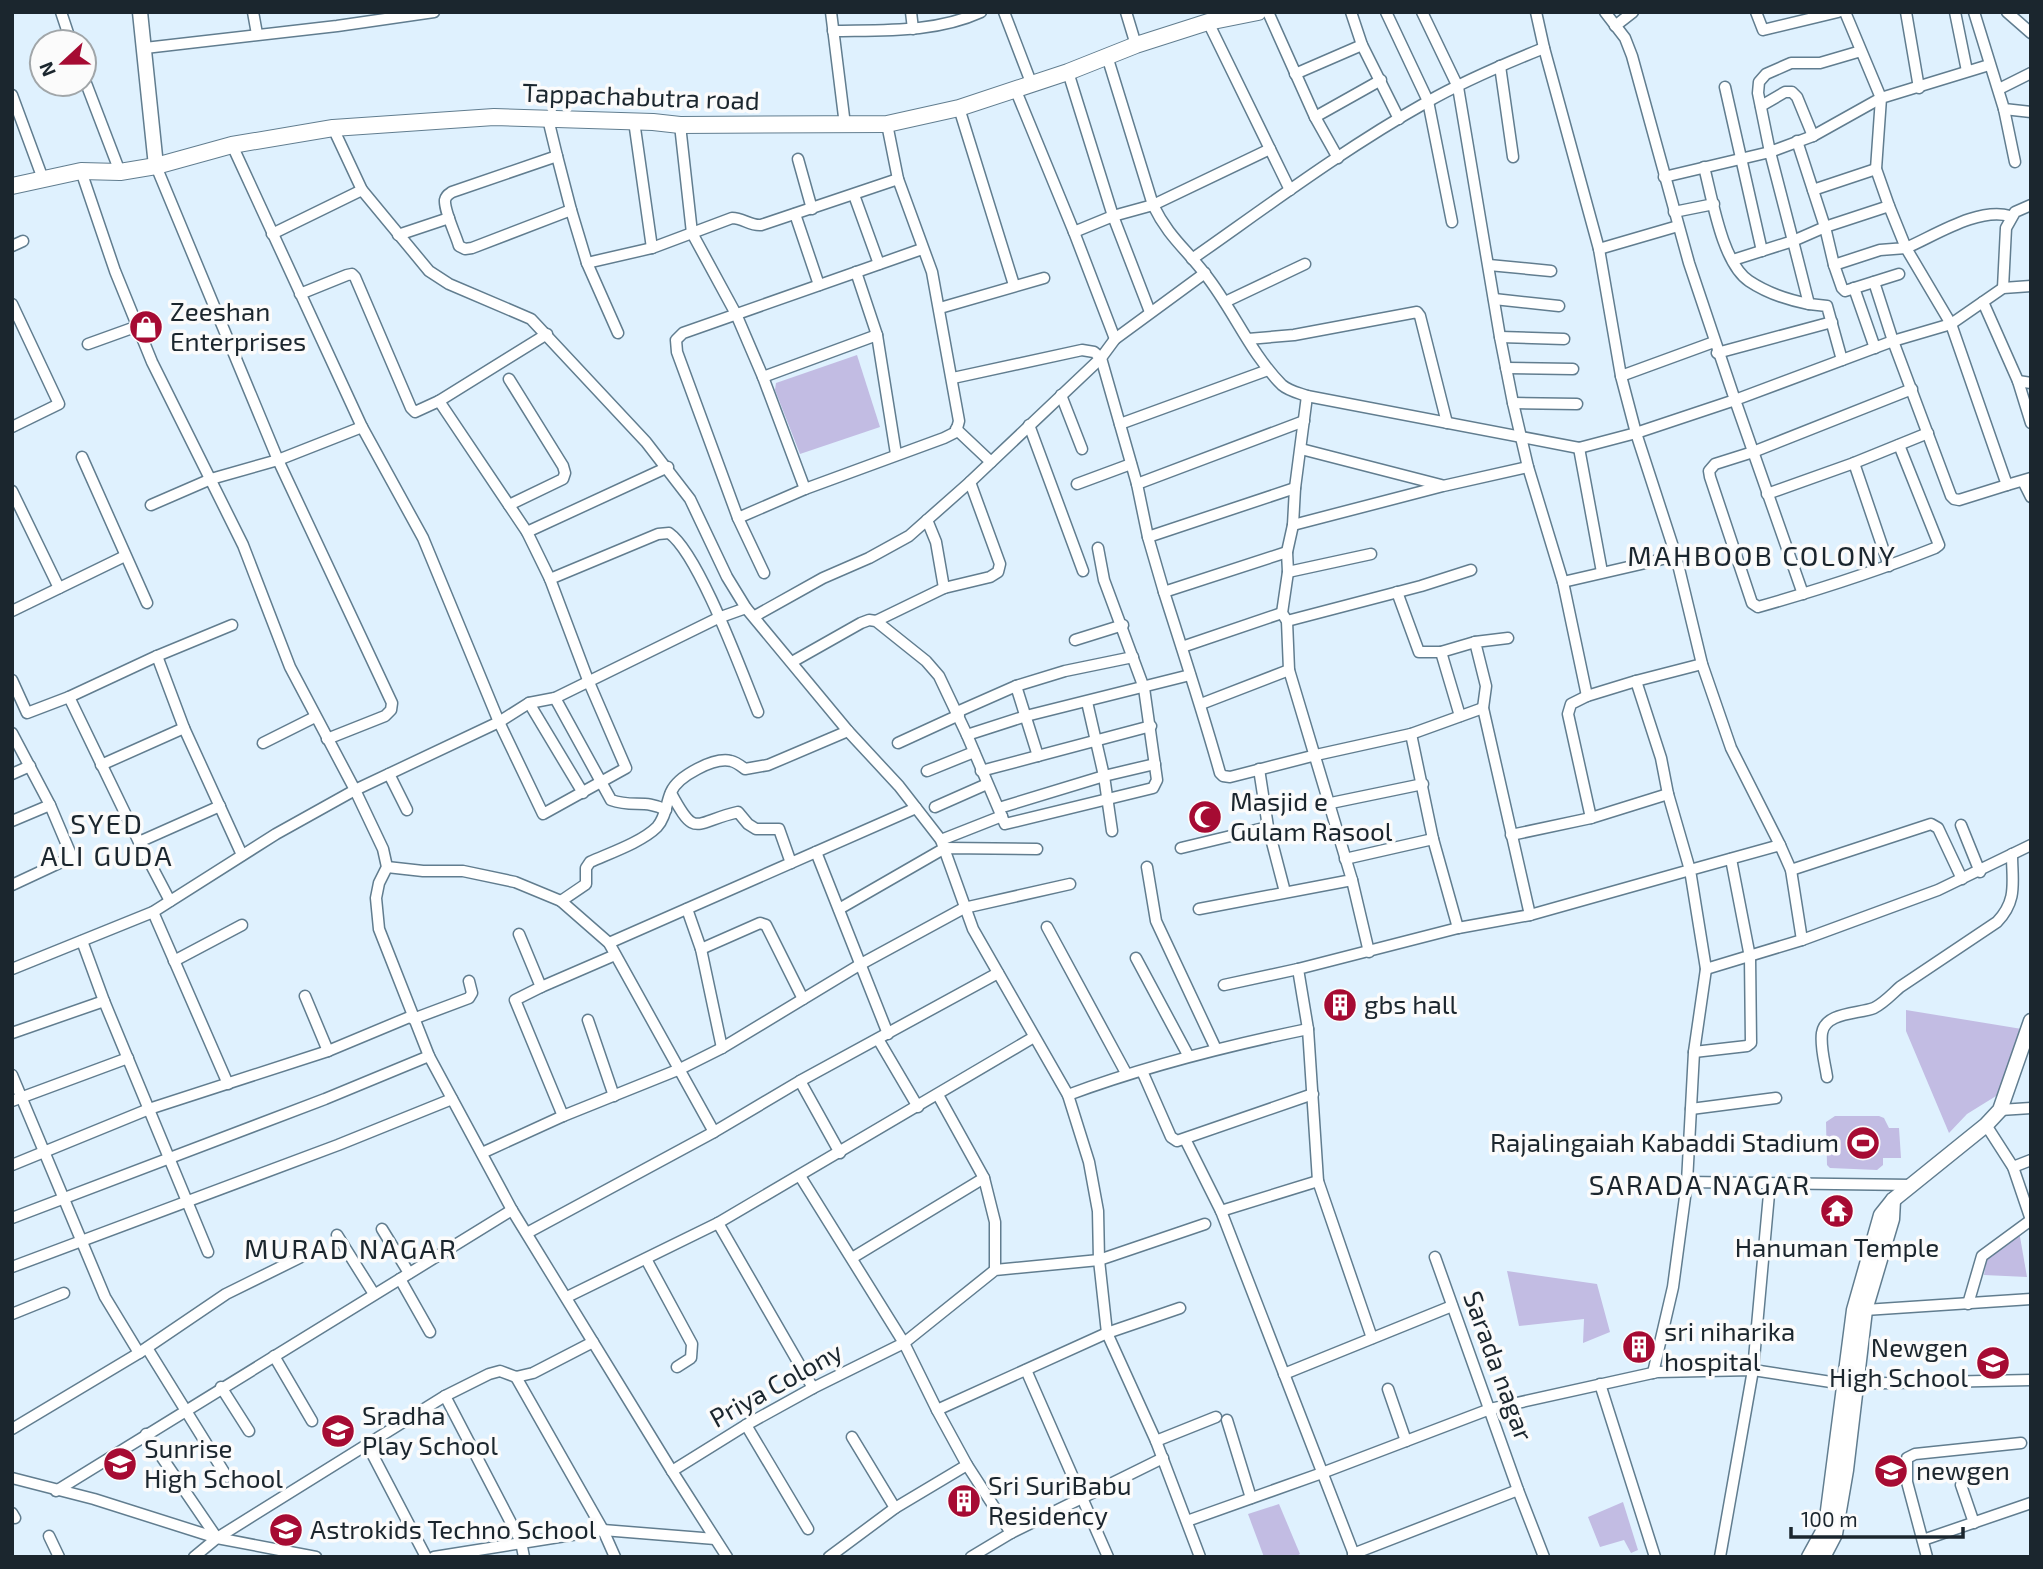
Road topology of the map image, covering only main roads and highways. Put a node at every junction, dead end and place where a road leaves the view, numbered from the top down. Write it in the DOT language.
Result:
graph roads {
  1 [pos="1258,12"];
  2 [pos="12,186"];
  1 -- 2 [label="main road, Tappachabutra road"];
}
